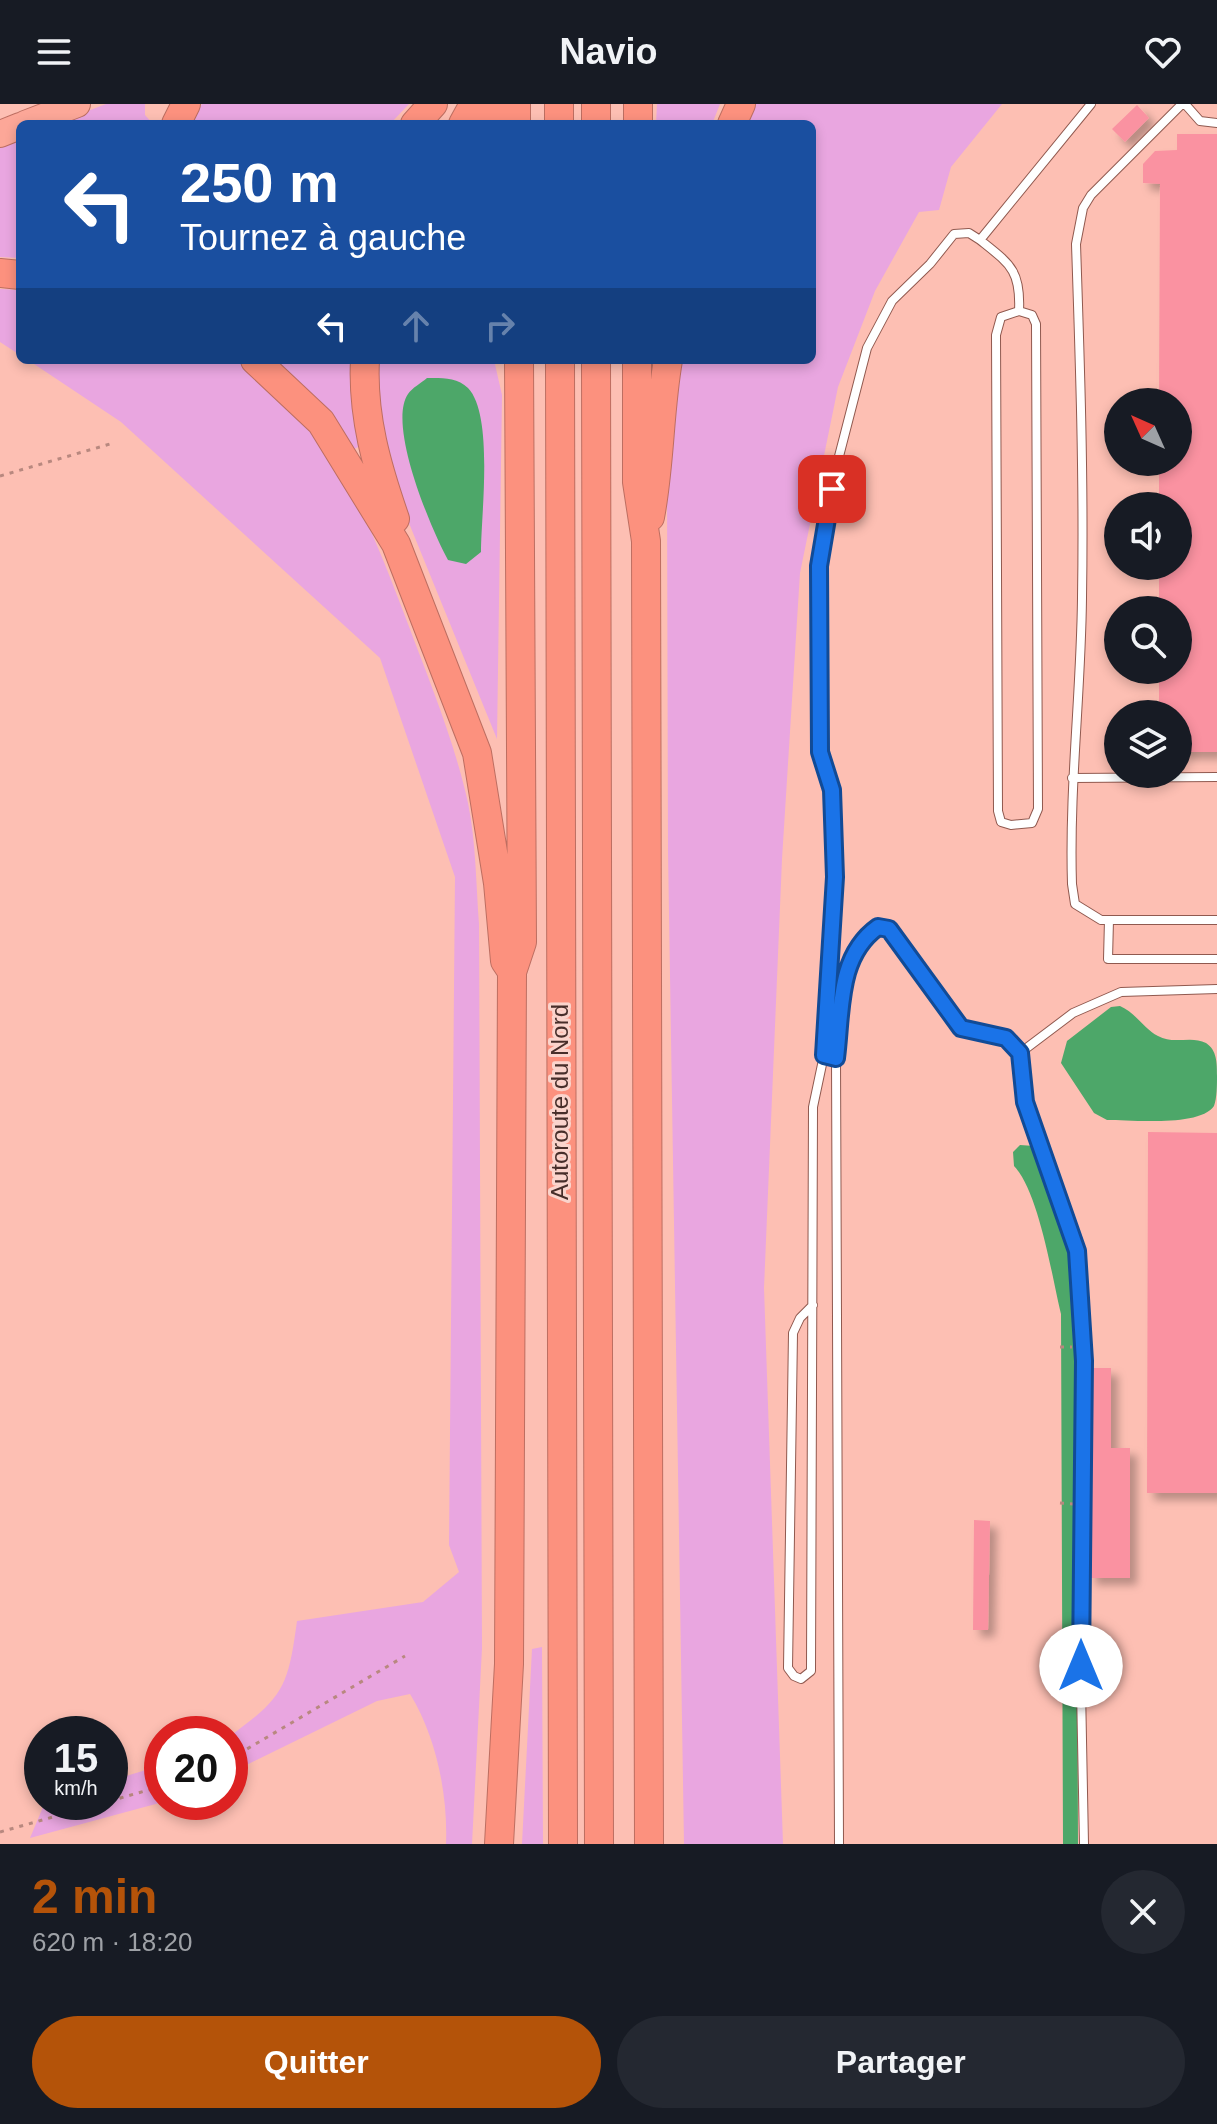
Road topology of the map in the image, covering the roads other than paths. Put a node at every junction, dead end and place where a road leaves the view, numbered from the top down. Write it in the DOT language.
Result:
graph roads {
  1 [pos="77,104"];
  2 [pos="1091,104"];
  3 [pos="1183,104"];
  4 [pos="36,120"];
  5 [pos="1217,123"];
  6 [pos="980,240"];
  7 [pos="1019,311"];
  8 [pos="259,364"];
  9 [pos="365,364"];
  10 [pos="519,364"];
  11 [pos="560,364"];
  12 [pos="596,364"];
  13 [pos="637,364"];
  14 [pos="667,364"];
  15 [pos="646,541"];
  16 [pos="396,544"];
  17 [pos="1217,777"];
  18 [pos="1072,778"];
  19 [pos="1109,920"];
  20 [pos="1217,920"];
  21 [pos="1217,959"];
  22 [pos="512,972"];
  23 [pos="1217,989"];
  24 [pos="1020,1053"];
  25 [pos="824,1055"];
  26 [pos="836,1058"];
  27 [pos="813,1305"];
  28 [pos="648,1841"];
  29 [pos="499,1844"];
  30 [pos="563,1844"];
  31 [pos="599,1844"];
  32 [pos="839,1844"];
  33 [pos="1084,1844"];
  1 -- 4 [label="highway"];
  2 -- 6 [label="lane"];
  3 -- 5 [label="lane"];
  3 -- 18 [label="lane"];
  6 -- 7 [label="lane"];
  6 -- 25 [label="lane"];
  7 -- 7 [label="lane"];
  8 -- 16 [label="highway"];
  9 -- 16 [label="highway"];
  10 -- 22 [label="highway"];
  11 -- 30 [label="highway, Autoroute du Nord"];
  12 -- 31 [label="highway, Autoroute du Nord"];
  13 -- 15 [label="highway"];
  14 -- 15 [label="highway"];
  15 -- 28 [label="highway"];
  16 -- 22 [label="highway"];
  17 -- 18 [label="lane"];
  18 -- 19 [label="lane"];
  19 -- 20 [label="lane"];
  19 -- 21 [label="lane"];
  22 -- 29 [label="highway"];
  23 -- 24 [label="lane"];
  24 -- 26 [label="lane"];
  24 -- 33 [label="lane"];
  25 -- 26 [label="lane"];
  25 -- 27 [label="lane"];
  26 -- 32 [label="lane"];
  27 -- 27 [label="lane"];
}
